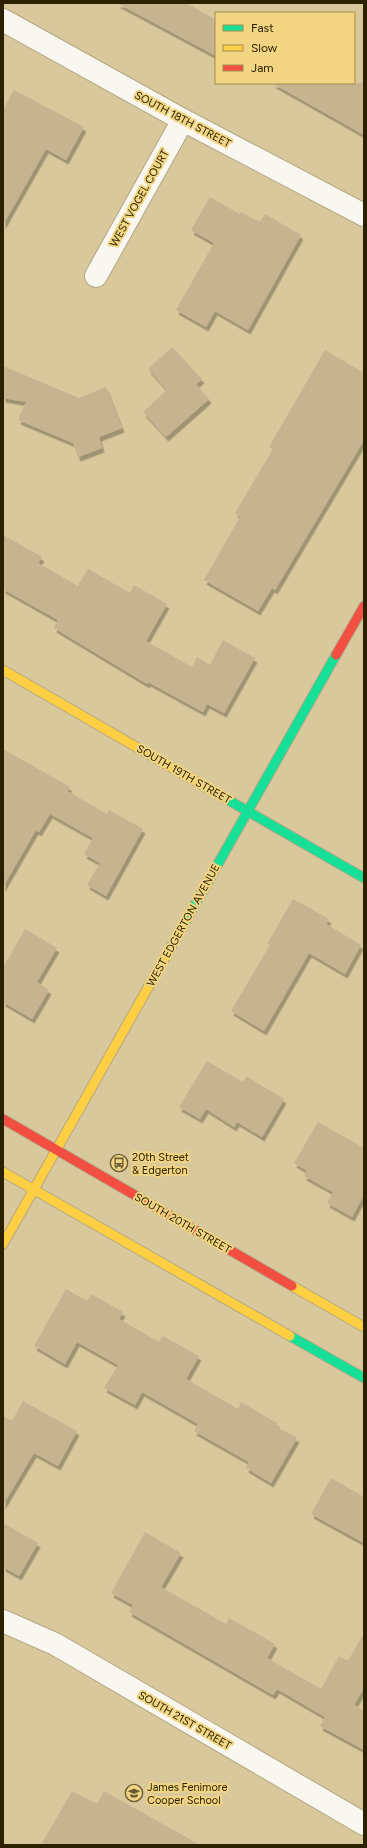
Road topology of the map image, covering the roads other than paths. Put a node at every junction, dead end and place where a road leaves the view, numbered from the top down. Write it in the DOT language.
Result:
graph roads {
  1 [pos="3,20"];
  2 [pos="183,120"];
  3 [pos="364,215"];
  4 [pos="96,276"];
  5 [pos="364,606"];
  6 [pos="3,670"];
  7 [pos="247,811"];
  8 [pos="364,878"];
  9 [pos="3,1119"];
  10 [pos="56,1150"];
  11 [pos="3,1172"];
  12 [pos="34,1190"];
  13 [pos="3,1244"];
  14 [pos="364,1327"];
  15 [pos="364,1378"];
  16 [pos="3,1621"];
  17 [pos="364,1824"];
  1 -- 2 [label="street, SOUTH 18TH STREET"];
  2 -- 3 [label="street, SOUTH 18TH STREET"];
  2 -- 4 [label="street, WEST VOGEL COURT"];
  5 -- 7 [label="street, WEST EDGERTON AVENUE"];
  6 -- 7 [label="street, SOUTH 19TH STREET"];
  7 -- 8 [label="street, SOUTH 19TH STREET"];
  7 -- 10 [label="street, WEST EDGERTON AVENUE"];
  9 -- 10 [label="street, SOUTH 20TH STREET"];
  10 -- 12 [label="street, WEST EDGERTON AVENUE"];
  10 -- 14 [label="street, SOUTH 20TH STREET"];
  11 -- 12 [label="street"];
  12 -- 13 [label="street, WEST EDGERTON AVENUE"];
  12 -- 15 [label="street"];
  16 -- 17 [label="street, SOUTH 21ST STREET"];
}
